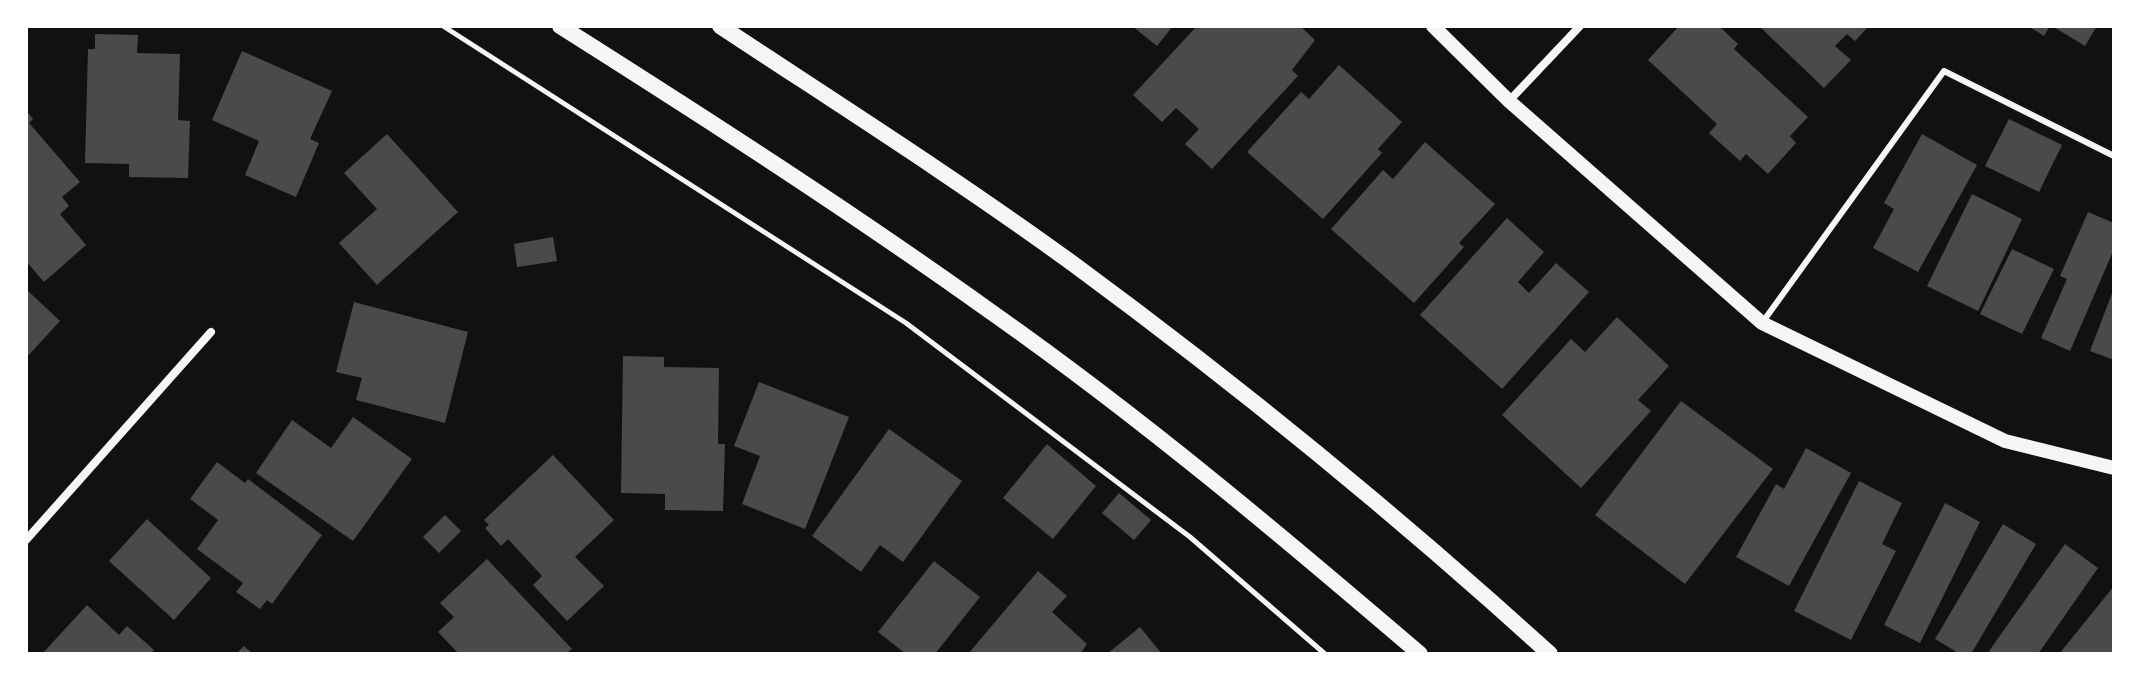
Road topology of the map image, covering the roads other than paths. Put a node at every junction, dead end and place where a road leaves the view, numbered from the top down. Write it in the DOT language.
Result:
graph roads {
  1 [pos="560,26"];
  2 [pos="720,26"];
  3 [pos="1433,26"];
  4 [pos="1580,26"];
  5 [pos="1509,101"];
  6 [pos="2114,156"];
  7 [pos="1762,323"];
  8 [pos="211,332"];
  9 [pos="2114,468"];
  10 [pos="26,540"];
  11 [pos="1420,654"];
  12 [pos="1550,654"];
  1 -- 11 [label="main road"];
  2 -- 12 [label="main road"];
  3 -- 5 [label="street"];
  4 -- 5 [label="street"];
  5 -- 7 [label="street"];
  6 -- 7 [label="lane"];
  7 -- 9 [label="street"];
  8 -- 10 [label="street"];
}
